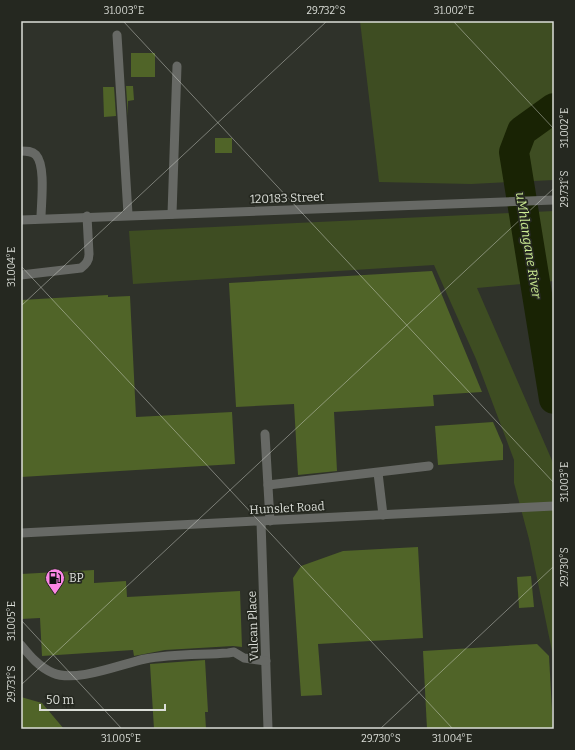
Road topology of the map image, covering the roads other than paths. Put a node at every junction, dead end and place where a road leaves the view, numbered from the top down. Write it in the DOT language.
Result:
graph roads {
  1 [pos="117,34"];
  2 [pos="177,66"];
  3 [pos="21,151"];
  4 [pos="554,200"];
  5 [pos="128,214"];
  6 [pos="172,214"];
  7 [pos="87,216"];
  8 [pos="41,218"];
  9 [pos="21,220"];
  10 [pos="21,275"];
  11 [pos="265,434"];
  12 [pos="429,466"];
  13 [pos="378,473"];
  14 [pos="268,485"];
  15 [pos="554,506"];
  16 [pos="383,515"];
  17 [pos="265,522"];
  18 [pos="21,533"];
  19 [pos="21,645"];
  20 [pos="266,661"];
  21 [pos="268,729"];
  1 -- 5 [label="lane"];
  2 -- 6 [label="lane"];
  3 -- 8 [label="lane"];
  4 -- 6 [label="lane, 120183 Street"];
  5 -- 6 [label="lane, 120183 Street"];
  5 -- 7 [label="lane, 120183 Street"];
  7 -- 8 [label="lane, 120183 Street"];
  7 -- 10 [label="lane"];
  8 -- 9 [label="lane, 120183 Street"];
  11 -- 14 [label="lane, Vulcan Place"];
  12 -- 13 [label="lane"];
  13 -- 14 [label="lane"];
  13 -- 16 [label="lane"];
  14 -- 17 [label="lane, Vulcan Place"];
  15 -- 16 [label="lane, Hunslet Road"];
  16 -- 17 [label="lane, Hunslet Road"];
  17 -- 18 [label="lane, Hunslet Road"];
  17 -- 20 [label="lane, Vulcan Place"];
  19 -- 20 [label="lane"];
  20 -- 21 [label="lane, Vulcan Place"];
}
